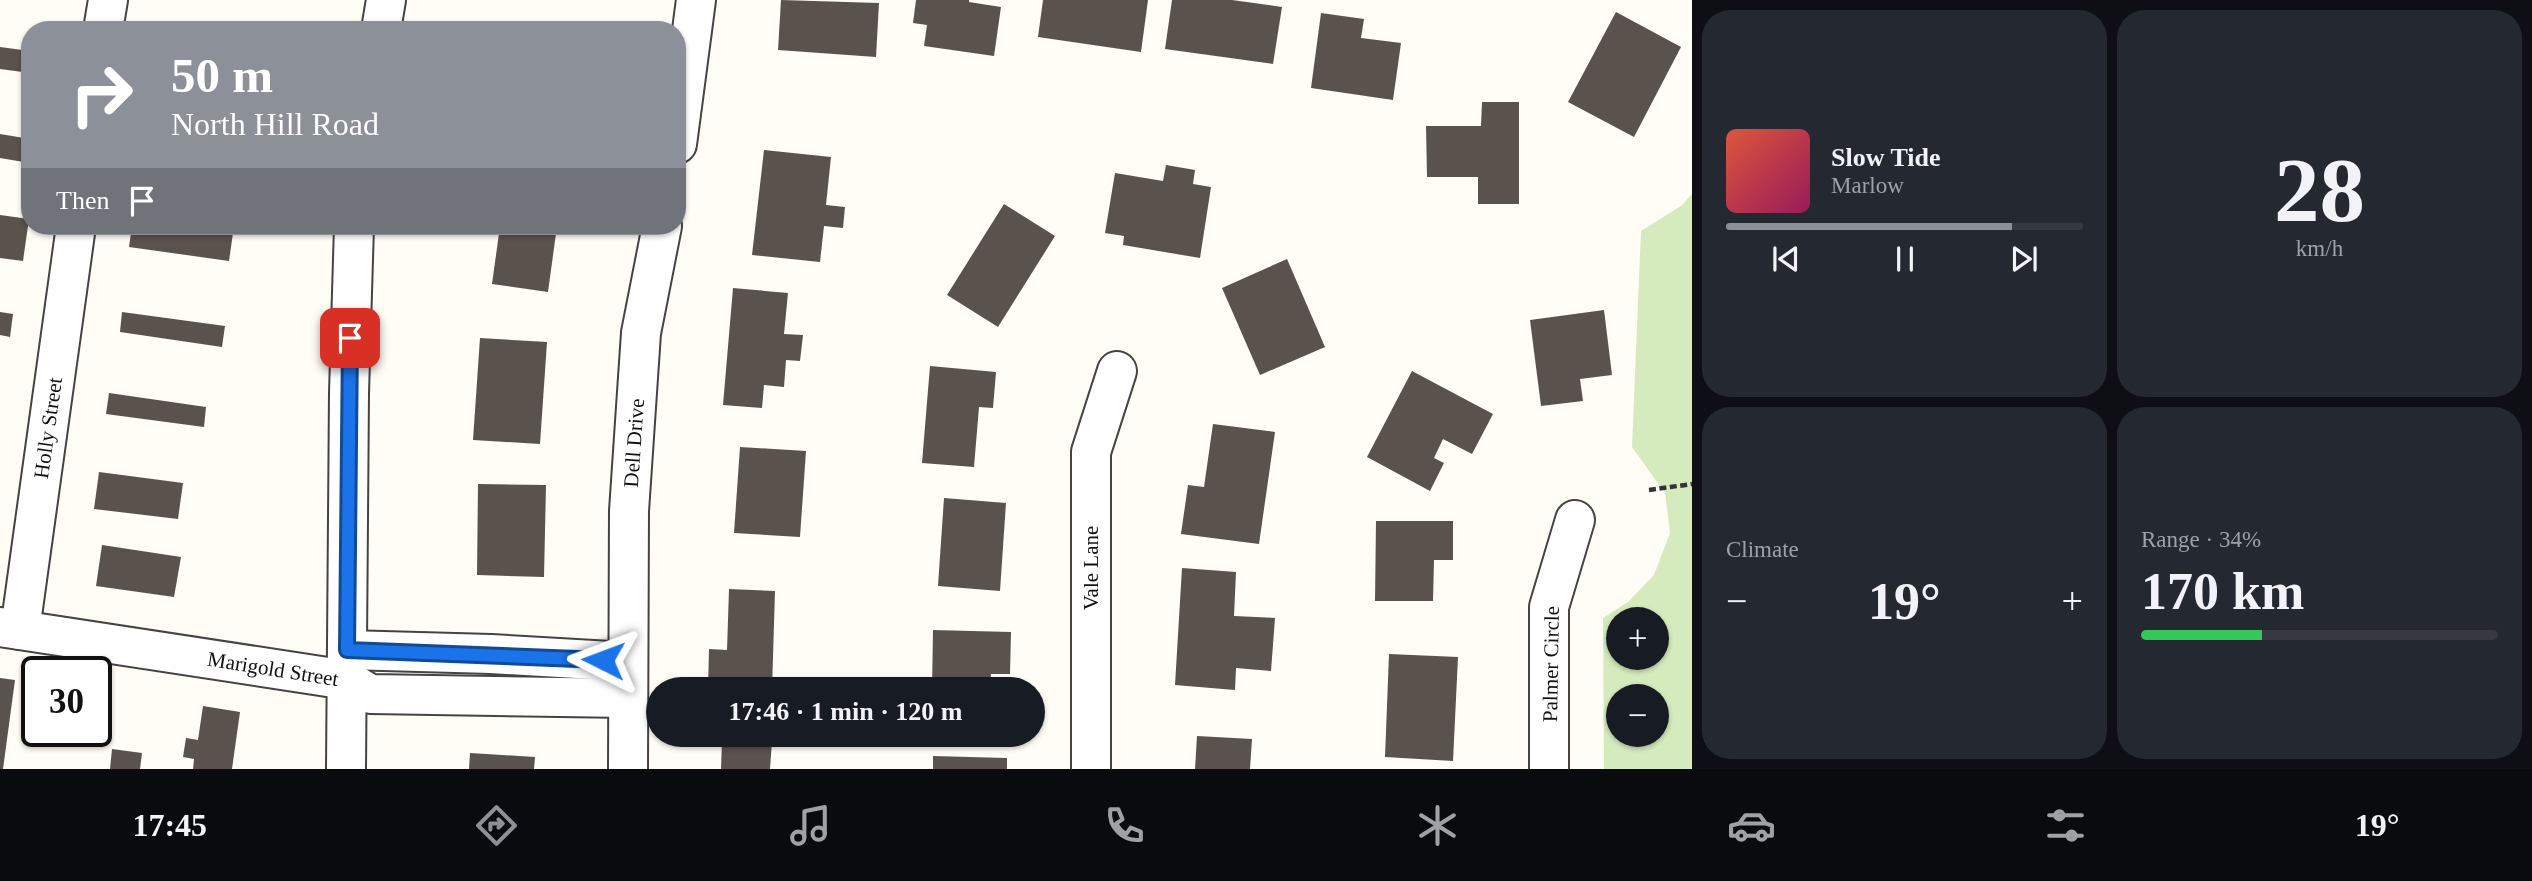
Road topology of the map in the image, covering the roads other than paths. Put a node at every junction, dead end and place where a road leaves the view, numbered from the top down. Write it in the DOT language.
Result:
graph roads {
  1 [pos="108,0"];
  2 [pos="386,0"];
  3 [pos="696,0"];
  4 [pos="104,21"];
  5 [pos="382,21"];
  6 [pos="686,76"];
  7 [pos="75,235"];
  8 [pos="354,235"];
  9 [pos="660,235"];
  10 [pos="1117,371"];
  11 [pos="1575,520"];
  12 [pos="10,629"];
  13 [pos="347,665"];
  14 [pos="628,680"];
  15 [pos="346,769"];
  16 [pos="628,769"];
  17 [pos="1091,769"];
  18 [pos="1549,769"];
  1 -- 4 [label="street"];
  2 -- 5 [label="street"];
  3 -- 6 [label="street"];
  7 -- 12 [label="street, Holly Street"];
  8 -- 13 [label="street"];
  9 -- 14 [label="street, Dell Drive"];
  10 -- 17 [label="street, Vale Lane"];
  11 -- 18 [label="street, Palmer Circle"];
  12 -- 13 [label="street, Marigold Street"];
  13 -- 14 [label="street, Marigold Street"];
  13 -- 15 [label="street"];
  14 -- 16 [label="street, Dell Drive"];
}
